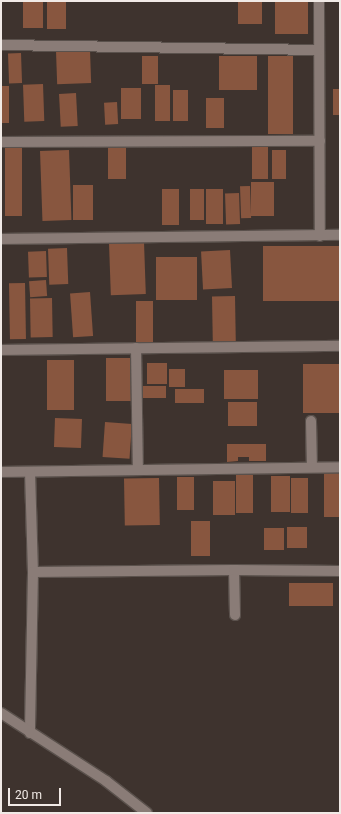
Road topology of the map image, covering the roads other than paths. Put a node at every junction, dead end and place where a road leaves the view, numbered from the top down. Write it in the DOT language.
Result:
graph roads {
  1 [pos="319,1"];
  2 [pos="1,45"];
  3 [pos="319,50"];
  4 [pos="320,141"];
  5 [pos="1,142"];
  6 [pos="340,235"];
  7 [pos="320,236"];
  8 [pos="1,239"];
  9 [pos="340,346"];
  10 [pos="136,348"];
  11 [pos="1,350"];
  12 [pos="312,421"];
  13 [pos="312,467"];
  14 [pos="340,467"];
  15 [pos="138,470"];
  16 [pos="1,472"];
  17 [pos="30,472"];
  18 [pos="234,570"];
  19 [pos="340,571"];
  20 [pos="33,572"];
  21 [pos="235,615"];
  22 [pos="1,713"];
  23 [pos="30,733"];
  24 [pos="147,813"];
  1 -- 3 [label="street"];
  2 -- 3 [label="street"];
  3 -- 4 [label="street"];
  4 -- 5 [label="street"];
  4 -- 7 [label="street"];
  6 -- 7 [label="street"];
  7 -- 8 [label="street"];
  9 -- 10 [label="street"];
  10 -- 11 [label="street"];
  10 -- 15 [label="street"];
  12 -- 13 [label="street"];
  13 -- 14 [label="street"];
  13 -- 15 [label="street"];
  15 -- 17 [label="street"];
  16 -- 17 [label="street"];
  17 -- 20 [label="street"];
  18 -- 19 [label="street"];
  18 -- 20 [label="street"];
  18 -- 21 [label="street"];
  20 -- 23 [label="street"];
  22 -- 23 [label="street"];
  23 -- 24 [label="street"];
}
